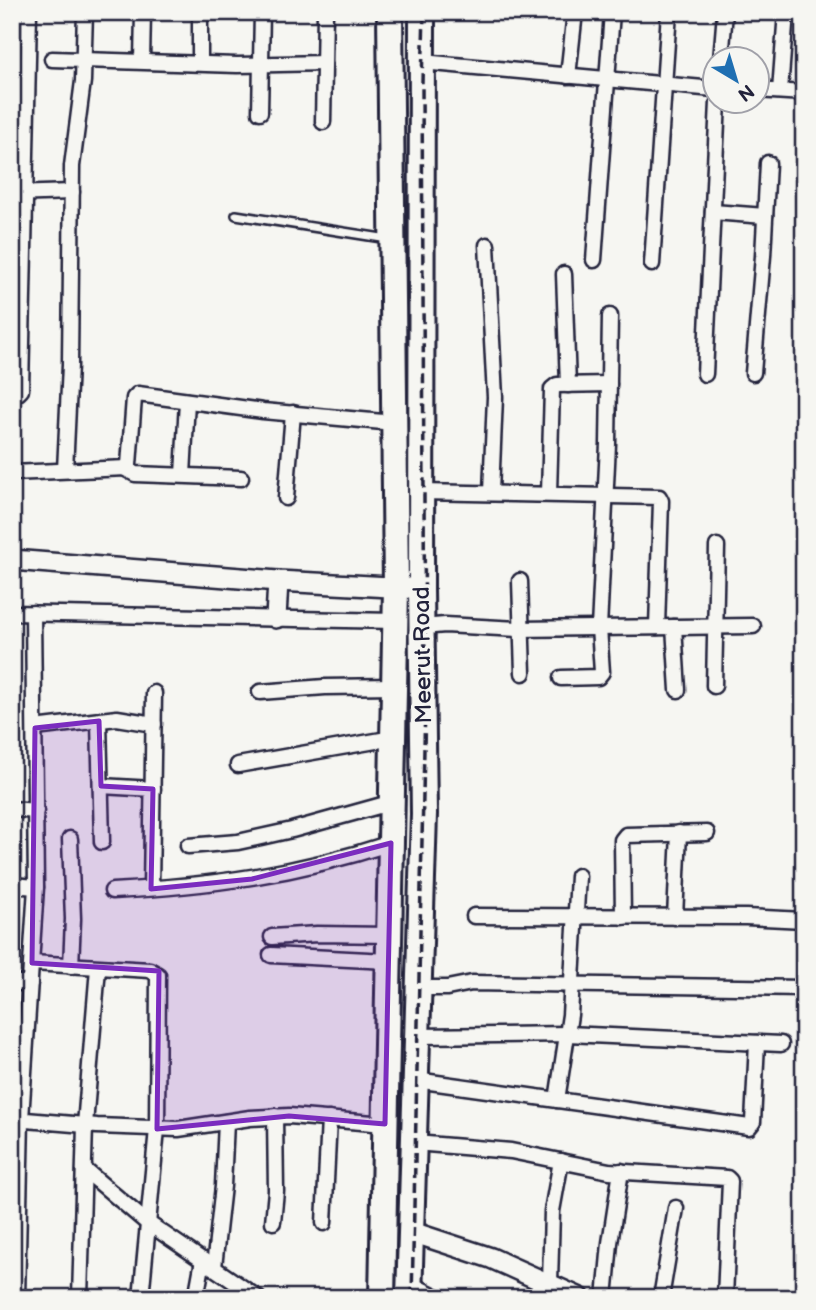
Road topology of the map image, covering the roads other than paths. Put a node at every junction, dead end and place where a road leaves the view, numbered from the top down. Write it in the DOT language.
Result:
graph roads {
  1 [pos="29,12"];
  2 [pos="85,12"];
  3 [pos="142,12"];
  4 [pos="200,12"];
  5 [pos="262,12"];
  6 [pos="325,12"];
  7 [pos="390,12"];
  8 [pos="422,12"];
  9 [pos="575,12"];
  10 [pos="612,12"];
  11 [pos="668,12"];
  12 [pos="725,12"];
  13 [pos="786,12"];
  14 [pos="722,46"];
  15 [pos="52,59"];
  16 [pos="84,59"];
  17 [pos="142,61"];
  18 [pos="422,62"];
  19 [pos="200,63"];
  20 [pos="324,63"];
  21 [pos="261,64"];
  22 [pos="568,76"];
  23 [pos="606,79"];
  24 [pos="662,85"];
  25 [pos="700,88"];
  26 [pos="770,91"];
  27 [pos="780,91"];
  28 [pos="804,93"];
  29 [pos="260,113"];
  30 [pos="717,116"];
  31 [pos="323,122"];
  32 [pos="768,163"];
  33 [pos="72,192"];
  34 [pos="19,194"];
  35 [pos="713,212"];
  36 [pos="236,215"];
  37 [pos="765,216"];
  38 [pos="392,239"];
  39 [pos="487,245"];
  40 [pos="594,260"];
  41 [pos="652,264"];
  42 [pos="564,274"];
  43 [pos="610,316"];
  44 [pos="752,373"];
  45 [pos="705,374"];
  46 [pos="609,384"];
  47 [pos="568,385"];
  48 [pos="12,394"];
  49 [pos="187,401"];
  50 [pos="293,413"];
  51 [pos="394,424"];
  52 [pos="124,468"];
  53 [pos="65,470"];
  54 [pos="12,473"];
  55 [pos="183,475"];
  56 [pos="241,478"];
  57 [pos="421,492"];
  58 [pos="491,492"];
  59 [pos="549,493"];
  60 [pos="605,495"];
  61 [pos="286,498"];
  62 [pos="717,546"];
  63 [pos="12,560"];
  64 [pos="520,581"];
  65 [pos="278,582"];
  66 [pos="396,588"];
  67 [pos="421,589"];
  68 [pos="12,613"];
  69 [pos="33,613"];
  70 [pos="276,618"];
  71 [pos="395,621"];
  72 [pos="753,626"];
  73 [pos="422,627"];
  74 [pos="657,627"];
  75 [pos="674,627"];
  76 [pos="714,627"];
  77 [pos="599,628"];
  78 [pos="522,629"];
  79 [pos="523,673"];
  80 [pos="561,678"];
  81 [pos="714,686"];
  82 [pos="394,687"];
  83 [pos="678,690"];
  84 [pos="260,692"];
  85 [pos="154,693"];
  86 [pos="99,721"];
  87 [pos="154,724"];
  88 [pos="35,728"];
  89 [pos="393,738"];
  90 [pos="238,765"];
  91 [pos="101,786"];
  92 [pos="153,789"];
  93 [pos="393,802"];
  94 [pos="12,809"];
  95 [pos="36,811"];
  96 [pos="679,833"];
  97 [pos="707,833"];
  98 [pos="70,839"];
  99 [pos="102,842"];
  100 [pos="391,843"];
  101 [pos="188,846"];
  102 [pos="578,876"];
  103 [pos="12,885"];
  104 [pos="36,887"];
  105 [pos="151,888"];
  106 [pos="112,891"];
  107 [pos="474,916"];
  108 [pos="576,917"];
  109 [pos="623,917"];
  110 [pos="675,917"];
  111 [pos="804,920"];
  112 [pos="389,935"];
  113 [pos="272,937"];
  114 [pos="271,955"];
  115 [pos="388,961"];
  116 [pos="32,963"];
  117 [pos="71,966"];
  118 [pos="98,968"];
  119 [pos="12,984"];
  120 [pos="30,984"];
  121 [pos="572,984"];
  122 [pos="419,988"];
  123 [pos="804,988"];
  124 [pos="568,1034"];
  125 [pos="418,1036"];
  126 [pos="757,1043"];
  127 [pos="781,1044"];
  128 [pos="416,1080"];
  129 [pos="557,1100"];
  130 [pos="275,1116"];
  131 [pos="17,1119"];
  132 [pos="329,1119"];
  133 [pos="226,1122"];
  134 [pos="385,1124"];
  135 [pos="85,1125"];
  136 [pos="157,1129"];
  137 [pos="415,1143"];
  138 [pos="561,1161"];
  139 [pos="85,1170"];
  140 [pos="621,1171"];
  141 [pos="676,1208"];
  142 [pos="147,1223"];
  143 [pos="273,1223"];
  144 [pos="324,1223"];
  145 [pos="412,1232"];
  146 [pos="208,1264"];
  147 [pos="550,1283"];
  148 [pos="235,1290"];
  149 [pos="409,1290"];
  150 [pos="18,1298"];
  151 [pos="80,1298"];
  152 [pos="142,1298"];
  153 [pos="196,1298"];
  154 [pos="258,1298"];
  155 [pos="382,1298"];
  156 [pos="439,1298"];
  157 [pos="580,1298"];
  158 [pos="605,1298"];
  159 [pos="661,1298"];
  160 [pos="725,1298"];
  1 -- 34 [label="street"];
  2 -- 16 [label="street"];
  3 -- 17 [label="street"];
  4 -- 19 [label="street"];
  5 -- 21 [label="street"];
  6 -- 20 [label="street"];
  7 -- 38 [label="highway, Meerut Road"];
  8 -- 18 [label="highway, Meerut Road"];
  9 -- 22 [label="street"];
  10 -- 23 [label="street"];
  11 -- 24 [label="street"];
  12 -- 14 [label="street"];
  13 -- 27 [label="street"];
  15 -- 16 [label="street"];
  16 -- 17 [label="street"];
  16 -- 33 [label="street"];
  17 -- 19 [label="street"];
  18 -- 22 [label="street"];
  18 -- 57 [label="highway, Meerut Road"];
  19 -- 21 [label="street"];
  20 -- 21 [label="street"];
  20 -- 31 [label="street"];
  21 -- 29 [label="street"];
  22 -- 23 [label="street"];
  23 -- 24 [label="street"];
  23 -- 40 [label="street"];
  24 -- 25 [label="street"];
  24 -- 41 [label="street"];
  26 -- 27 [label="street"];
  27 -- 28 [label="street"];
  30 -- 35 [label="street"];
  32 -- 37 [label="street"];
  33 -- 34 [label="street"];
  33 -- 53 [label="street"];
  34 -- 48 [label="street"];
  35 -- 37 [label="street"];
  35 -- 45 [label="street"];
  36 -- 38 [label="lane"];
  37 -- 44 [label="street"];
  38 -- 51 [label="highway, Meerut Road"];
  39 -- 58 [label="street"];
  42 -- 47 [label="street"];
  43 -- 46 [label="street"];
  46 -- 47 [label="street"];
  46 -- 60 [label="street"];
  47 -- 59 [label="street"];
  49 -- 50 [label="street"];
  49 -- 52 [label="street"];
  49 -- 55 [label="street"];
  50 -- 51 [label="street"];
  50 -- 61 [label="street"];
  51 -- 66 [label="highway, Meerut Road"];
  52 -- 53 [label="street"];
  52 -- 55 [label="street"];
  53 -- 54 [label="street"];
  55 -- 56 [label="street"];
  57 -- 58 [label="street"];
  57 -- 67 [label="highway, Meerut Road"];
  58 -- 59 [label="street"];
  59 -- 60 [label="street"];
  60 -- 74 [label="street"];
  60 -- 77 [label="street"];
  62 -- 76 [label="street"];
  63 -- 65 [label="street"];
  64 -- 78 [label="street"];
  65 -- 66 [label="street"];
  65 -- 70 [label="street"];
  66 -- 67 [label="street"];
  66 -- 71 [label="highway, Meerut Road"];
  67 -- 73 [label="highway, Meerut Road"];
  68 -- 69 [label="street"];
  69 -- 70 [label="street"];
  69 -- 88 [label="street"];
  70 -- 71 [label="street"];
  71 -- 82 [label="highway, Meerut Road"];
  72 -- 76 [label="street"];
  73 -- 78 [label="street"];
  73 -- 122 [label="highway, Meerut Road"];
  74 -- 75 [label="street"];
  74 -- 77 [label="street"];
  75 -- 76 [label="street"];
  75 -- 83 [label="street"];
  76 -- 81 [label="street"];
  77 -- 78 [label="street"];
  77 -- 80 [label="street"];
  78 -- 79 [label="street"];
  82 -- 84 [label="street"];
  82 -- 89 [label="highway, Meerut Road"];
  85 -- 87 [label="street"];
  86 -- 87 [label="street"];
  86 -- 88 [label="street"];
  86 -- 91 [label="street"];
  87 -- 92 [label="street"];
  88 -- 95 [label="street"];
  89 -- 90 [label="street"];
  89 -- 93 [label="highway, Meerut Road"];
  91 -- 92 [label="street"];
  91 -- 99 [label="street"];
  92 -- 105 [label="street"];
  93 -- 100 [label="highway, Meerut Road"];
  93 -- 101 [label="street"];
  94 -- 95 [label="street"];
  95 -- 104 [label="street"];
  96 -- 97 [label="street"];
  96 -- 109 [label="street"];
  96 -- 110 [label="street"];
  98 -- 117 [label="street"];
  100 -- 105 [label="street"];
  100 -- 112 [label="highway, Meerut Road"];
  102 -- 108 [label="street"];
  103 -- 104 [label="street"];
  104 -- 116 [label="street"];
  105 -- 106 [label="street"];
  107 -- 108 [label="street"];
  108 -- 109 [label="street"];
  108 -- 121 [label="street"];
  109 -- 110 [label="street"];
  110 -- 111 [label="street"];
  112 -- 113 [label="street"];
  112 -- 115 [label="highway, Meerut Road"];
  114 -- 115 [label="street"];
  115 -- 134 [label="highway, Meerut Road"];
  116 -- 117 [label="street"];
  116 -- 120 [label="street"];
  117 -- 118 [label="street"];
  118 -- 135 [label="street"];
  118 -- 136 [label="street"];
  119 -- 120 [label="street"];
  120 -- 131 [label="street"];
  121 -- 122 [label="street"];
  121 -- 123 [label="street"];
  121 -- 124 [label="street"];
  122 -- 125 [label="highway, Meerut Road"];
  124 -- 125 [label="street"];
  124 -- 126 [label="street"];
  124 -- 129 [label="street"];
  125 -- 128 [label="highway, Meerut Road"];
  126 -- 127 [label="street"];
  126 -- 129 [label="street"];
  128 -- 129 [label="street"];
  128 -- 137 [label="highway, Meerut Road"];
  130 -- 132 [label="street"];
  130 -- 133 [label="street"];
  130 -- 143 [label="street"];
  131 -- 135 [label="street"];
  131 -- 150 [label="street"];
  132 -- 134 [label="street"];
  132 -- 144 [label="street"];
  133 -- 136 [label="street"];
  133 -- 146 [label="street"];
  134 -- 155 [label="highway, Meerut Road"];
  135 -- 136 [label="street"];
  135 -- 139 [label="street"];
  136 -- 142 [label="street"];
  137 -- 138 [label="street"];
  137 -- 145 [label="highway, Meerut Road"];
  138 -- 140 [label="street"];
  138 -- 147 [label="street"];
  139 -- 142 [label="street"];
  139 -- 151 [label="street"];
  140 -- 158 [label="street"];
  140 -- 160 [label="street"];
  141 -- 159 [label="street"];
  142 -- 146 [label="street"];
  142 -- 152 [label="street"];
  145 -- 147 [label="street"];
  145 -- 149 [label="highway, Meerut Road"];
  146 -- 148 [label="street"];
  146 -- 153 [label="street"];
  147 -- 157 [label="street"];
  148 -- 154 [label="street"];
  149 -- 156 [label="street"];
}
